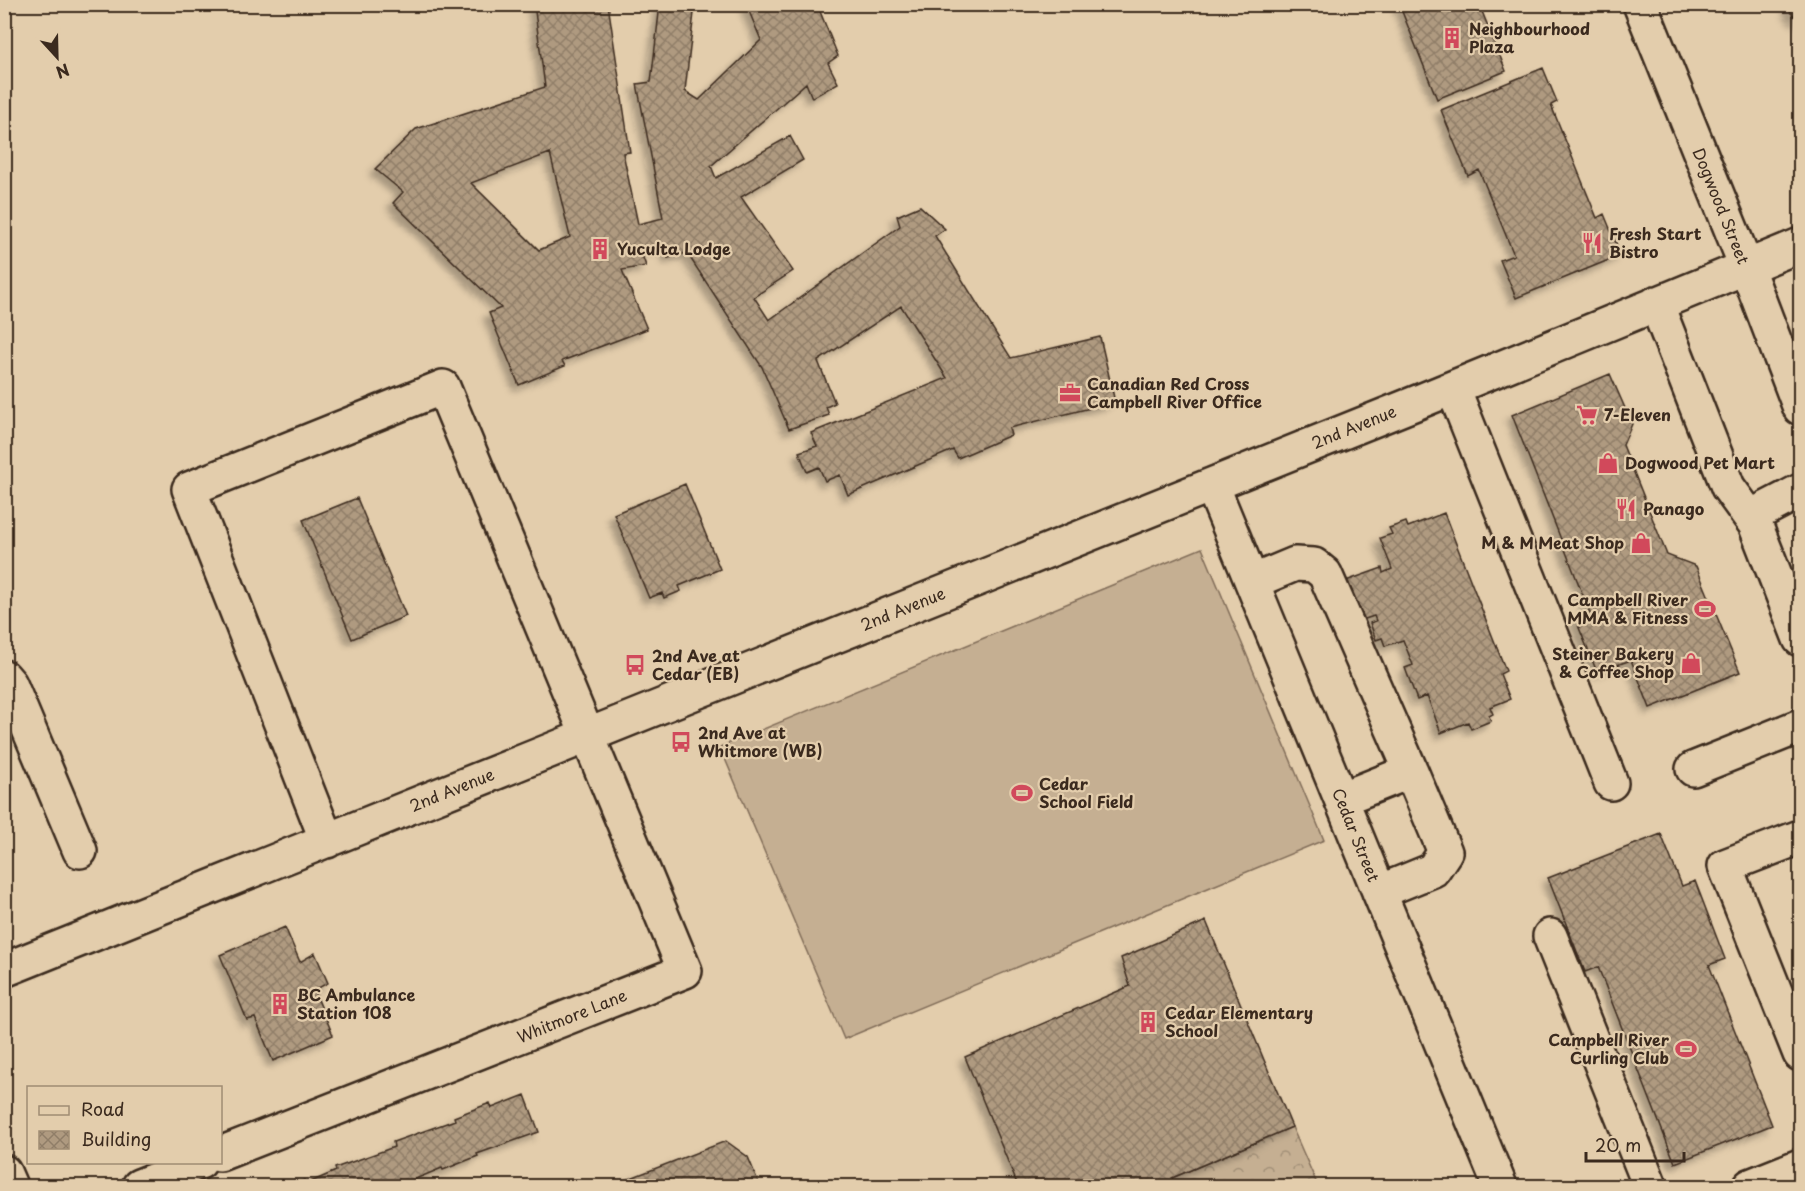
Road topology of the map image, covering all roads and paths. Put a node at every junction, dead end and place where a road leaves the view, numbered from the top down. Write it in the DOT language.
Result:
graph roads {
  1 [pos="1640,4"];
  2 [pos="1800,245"];
  3 [pos="1746,266"];
  4 [pos="1656,303"];
  5 [pos="1453,388"];
  6 [pos="1800,408"];
  7 [pos="1212,484"];
  8 [pos="1800,491"];
  9 [pos="1750,517"];
  10 [pos="1252,582"];
  11 [pos="1800,639"];
  12 [pos="4,677"];
  13 [pos="1800,726"];
  14 [pos="588,735"];
  15 [pos="1693,769"];
  16 [pos="1411,771"];
  17 [pos="1611,783"];
  18 [pos="1341,799"];
  19 [pos="1800,837"];
  20 [pos="327,841"];
  21 [pos="80,850"];
  22 [pos="1379,892"];
  23 [pos="1550,936"];
  24 [pos="4,970"];
  25 [pos="1800,1053"];
  26 [pos="222,1154"];
  27 [pos="195,1164"];
  28 [pos="1800,1166"];
  29 [pos="4,1172"];
  30 [pos="10,1186"];
  31 [pos="139,1186"];
  32 [pos="1500,1186"];
  33 [pos="1650,1186"];
  34 [pos="1750,1186"];
  1 -- 3 [label="street, Dogwood Street"];
  2 -- 3 [label="street, 2nd Avenue"];
  3 -- 4 [label="street, 2nd Avenue"];
  3 -- 6 [label="street, Dogwood Street"];
  4 -- 5 [label="street, 2nd Avenue"];
  4 -- 9 [label="street"];
  5 -- 7 [label="street, 2nd Avenue"];
  5 -- 17 [label="street"];
  7 -- 10 [label="street, Cedar Street"];
  7 -- 14 [label="street, 2nd Avenue"];
  8 -- 9 [label="street"];
  9 -- 11 [label="street"];
  10 -- 16 [label="street"];
  10 -- 18 [label="street, Cedar Street"];
  12 -- 21 [label="street"];
  13 -- 15 [label="street"];
  14 -- 20 [label="street, 2nd Avenue"];
  14 -- 20 [label="street"];
  14 -- 26 [label="street, Whitmore Lane"];
  16 -- 18 [label="street"];
  16 -- 22 [label="street"];
  18 -- 22 [label="street, Cedar Street"];
  19 -- 25 [label="street"];
  20 -- 24 [label="street, 2nd Avenue"];
  22 -- 32 [label="street, Cedar Street"];
  23 -- 33 [label="street"];
  27 -- 31 [label="street"];
  28 -- 34 [label="street"];
  29 -- 30 [label="street"];
}
